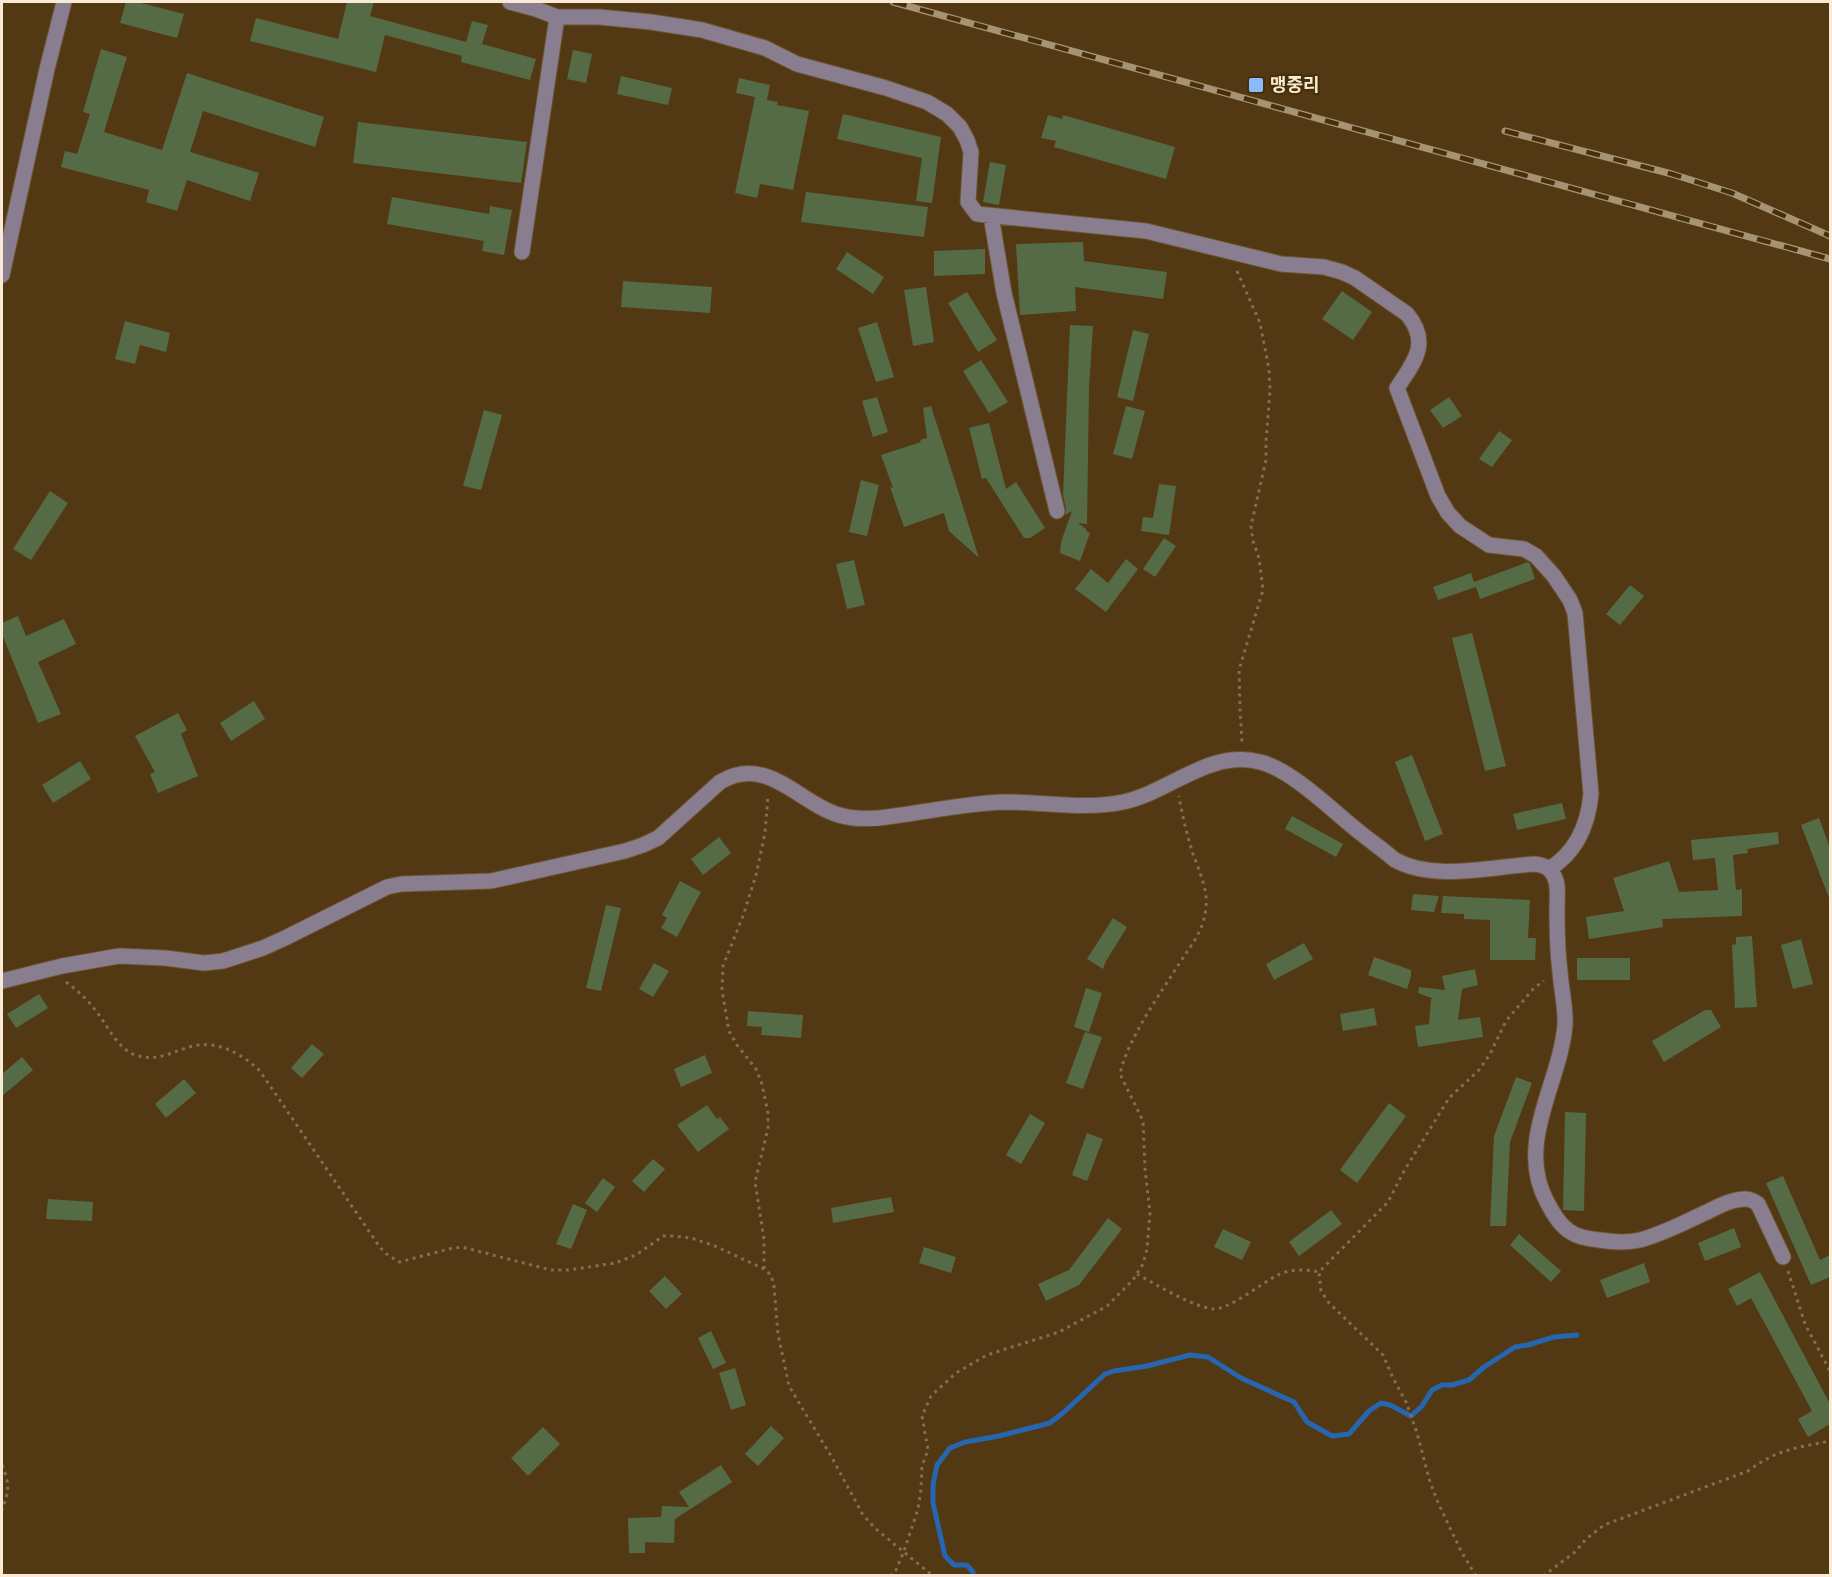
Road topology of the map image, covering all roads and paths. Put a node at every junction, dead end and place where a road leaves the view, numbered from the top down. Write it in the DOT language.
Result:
graph roads {
  1 [pos="64,2"];
  2 [pos="510,2"];
  3 [pos="557,17"];
  4 [pos="991,216"];
  5 [pos="1220,249"];
  6 [pos="522,252"];
  7 [pos="2,275"];
  8 [pos="1057,511"];
  9 [pos="1246,759"];
  10 [pos="770,776"];
  11 [pos="1177,779"];
  12 [pos="1549,869"];
  13 [pos="1559,968"];
  14 [pos="47,969"];
  15 [pos="2,981"];
  16 [pos="1783,1257"];
  17 [pos="764,1269"];
  18 [pos="1319,1272"];
  19 [pos="1137,1274"];
  20 [pos="1830,1371"];
  21 [pos="1830,1441"];
  22 [pos="2,1465"];
  23 [pos="2,1510"];
  24 [pos="904,1551"];
  25 [pos="890,1575"];
  26 [pos="933,1575"];
  27 [pos="1476,1575"];
  28 [pos="1543,1575"];
  1 -- 7 [label="street"];
  2 -- 3 [label="street"];
  3 -- 4 [label="street"];
  3 -- 6 [label="street"];
  4 -- 5 [label="street"];
  4 -- 8 [label="street"];
  5 -- 9 [label="path"];
  5 -- 12 [label="street"];
  9 -- 11 [label="street"];
  9 -- 12 [label="street"];
  10 -- 11 [label="street"];
  10 -- 14 [label="street"];
  10 -- 17 [label="path"];
  11 -- 19 [label="path"];
  12 -- 13 [label="street"];
  13 -- 16 [label="street"];
  13 -- 18 [label="path"];
  14 -- 15 [label="street"];
  14 -- 17 [label="path"];
  16 -- 20 [label="path"];
  17 -- 24 [label="path"];
  18 -- 19 [label="path"];
  18 -- 27 [label="path"];
  19 -- 24 [label="path"];
  21 -- 28 [label="path"];
  22 -- 23 [label="path"];
  24 -- 25 [label="path"];
  24 -- 26 [label="path"];
}
